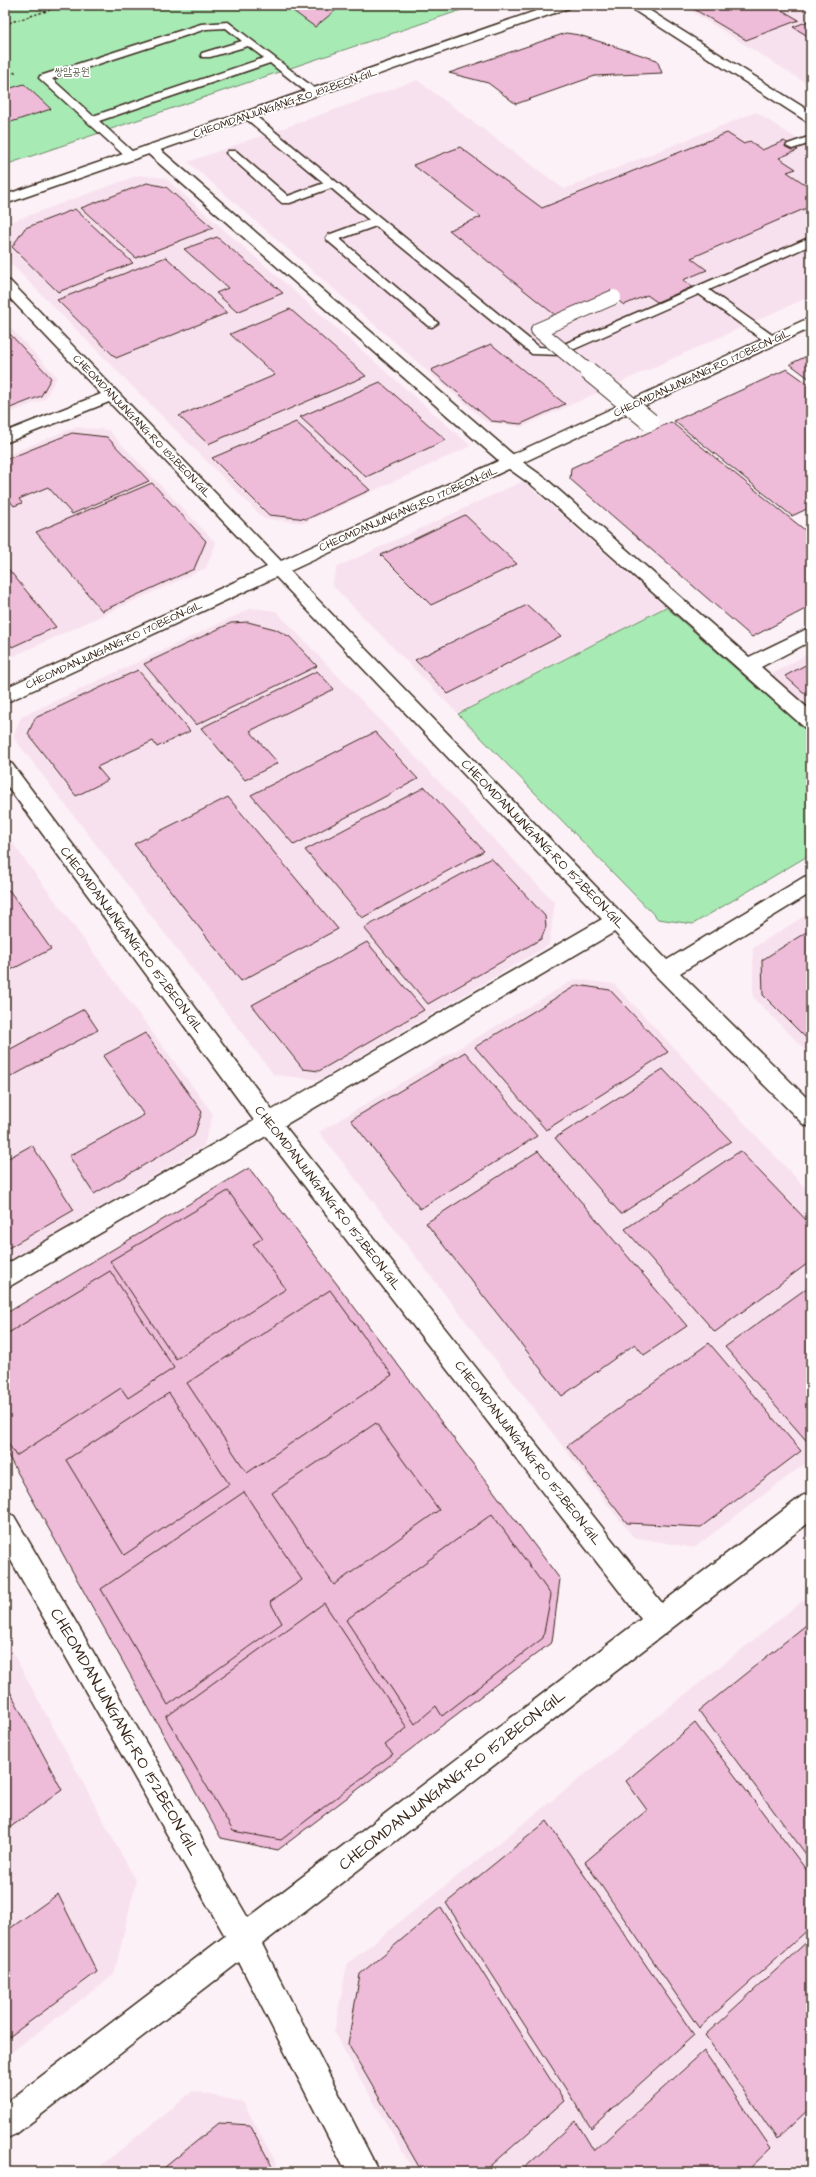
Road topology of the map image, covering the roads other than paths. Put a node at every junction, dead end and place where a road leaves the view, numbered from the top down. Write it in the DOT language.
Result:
graph roads {
  1 [pos="565,5"];
  2 [pos="632,5"];
  3 [pos="248,42"];
  4 [pos="206,56"];
  5 [pos="272,59"];
  6 [pos="314,92"];
  7 [pos="248,115"];
  8 [pos="811,118"];
  9 [pos="91,120"];
  10 [pos="811,139"];
  11 [pos="792,146"];
  12 [pos="151,149"];
  13 [pos="232,153"];
  14 [pos="130,156"];
  15 [pos="332,184"];
  16 [pos="5,200"];
  17 [pos="377,221"];
  18 [pos="811,241"];
  19 [pos="5,284"];
  20 [pos="700,289"];
  21 [pos="614,297"];
  22 [pos="811,322"];
  23 [pos="432,323"];
  24 [pos="771,340"];
  25 [pos="113,395"];
  26 [pos="654,425"];
  27 [pos="5,438"];
  28 [pos="511,462"];
  29 [pos="279,568"];
  30 [pos="811,633"];
  31 [pos="748,666"];
  32 [pos="5,696"];
  33 [pos="811,722"];
  34 [pos="5,769"];
  35 [pos="811,883"];
  36 [pos="616,921"];
  37 [pos="665,972"];
  38 [pos="811,1117"];
  39 [pos="269,1123"];
  40 [pos="5,1278"];
  41 [pos="811,1504"];
  42 [pos="5,1525"];
  43 [pos="659,1620"];
  44 [pos="244,1940"];
  45 [pos="5,2123"];
  46 [pos="363,2172"];
  1 -- 6 [label="street, CHEOMDANJUNGANG-RO 182BEON-GIL"];
  2 -- 8 [label="street"];
  3 -- 4 [label="lane"];
  3 -- 5 [label="lane"];
  3 -- 9 [label="lane"];
  5 -- 6 [label="lane"];
  5 -- 9 [label="lane"];
  6 -- 7 [label="street, CHEOMDANJUNGANG-RO 182BEON-GIL"];
  7 -- 12 [label="street, CHEOMDANJUNGANG-RO 182BEON-GIL"];
  7 -- 15 [label="lane"];
  9 -- 14 [label="lane"];
  10 -- 11 [label="lane"];
  12 -- 14 [label="street, CHEOMDANJUNGANG-RO 182BEON-GIL"];
  12 -- 28 [label="street"];
  13 -- 15 [label="lane"];
  14 -- 16 [label="street, CHEOMDANJUNGANG-RO 182BEON-GIL"];
  15 -- 17 [label="lane"];
  17 -- 20 [label="lane"];
  17 -- 23 [label="lane"];
  18 -- 20 [label="lane"];
  19 -- 25 [label="street, CHEOMDANJUNGANG-RO 182BEON-GIL"];
  20 -- 24 [label="lane"];
  21 -- 26 [label="street, bridge"];
  22 -- 24 [label="street, CHEOMDANJUNGANG-RO 170BEON-GIL"];
  24 -- 28 [label="street, CHEOMDANJUNGANG-RO 170BEON-GIL"];
  25 -- 27 [label="street"];
  25 -- 29 [label="street, CHEOMDANJUNGANG-RO 182BEON-GIL"];
  28 -- 29 [label="street, CHEOMDANJUNGANG-RO 170BEON-GIL"];
  28 -- 31 [label="street"];
  29 -- 32 [label="street, CHEOMDANJUNGANG-RO 170BEON-GIL"];
  29 -- 36 [label="street, CHEOMDANJUNGANG-RO 152BEON-GIL"];
  30 -- 31 [label="street"];
  31 -- 33 [label="street"];
  34 -- 39 [label="street, CHEOMDANJUNGANG-RO 152BEON-GIL"];
  35 -- 37 [label="street"];
  36 -- 37 [label="street, CHEOMDANJUNGANG-RO 152BEON-GIL"];
  36 -- 39 [label="street"];
  37 -- 38 [label="street, CHEOMDANJUNGANG-RO 152BEON-GIL"];
  39 -- 40 [label="street"];
  39 -- 43 [label="street, CHEOMDANJUNGANG-RO 152BEON-GIL"];
  41 -- 43 [label="street, CHEOMDANJUNGANG-RO 152BEON-GIL"];
  42 -- 44 [label="street, CHEOMDANJUNGANG-RO 152BEON-GIL"];
  43 -- 44 [label="street, CHEOMDANJUNGANG-RO 152BEON-GIL"];
  44 -- 45 [label="street, CHEOMDANJUNGANG-RO 152BEON-GIL"];
  44 -- 46 [label="street, CHEOMDANJUNGANG-RO 152BEON-GIL"];
}
